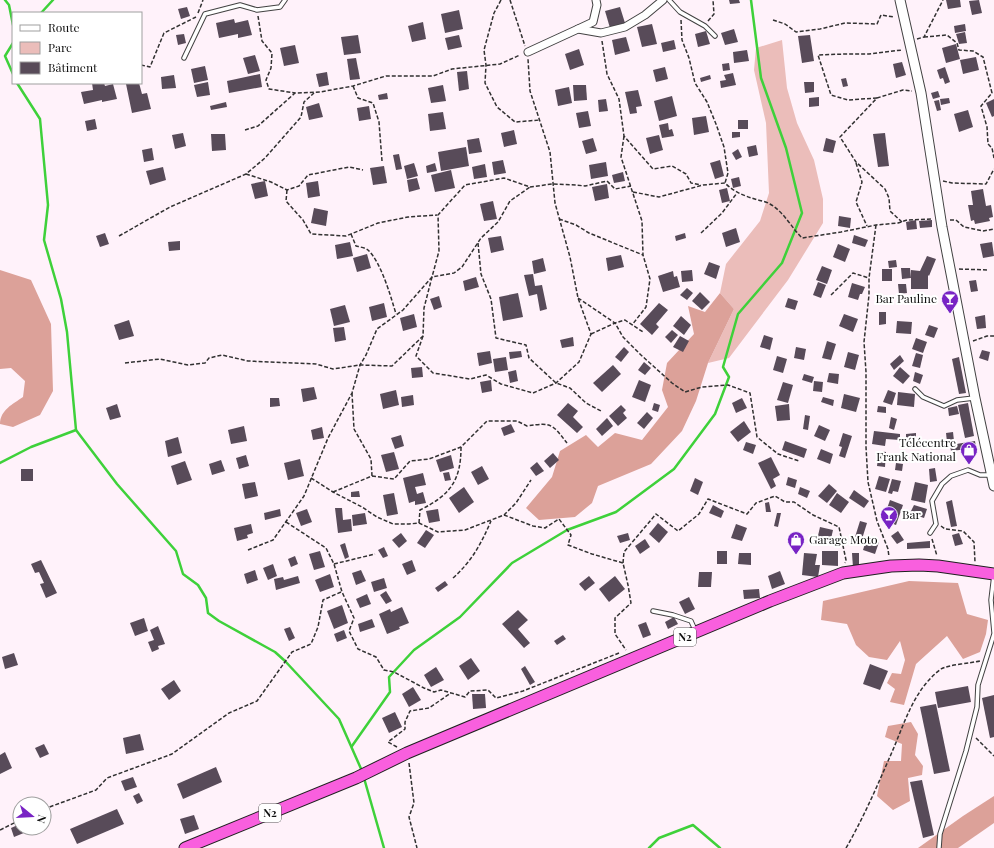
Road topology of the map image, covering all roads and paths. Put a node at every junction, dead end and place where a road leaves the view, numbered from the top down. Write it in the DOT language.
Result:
graph roads {
  1 [pos="285,0"];
  2 [pos="501,0"];
  3 [pos="510,0"];
  4 [pos="596,0"];
  5 [pos="663,0"];
  6 [pos="670,0"];
  7 [pos="713,0"];
  8 [pos="900,0"];
  9 [pos="943,0"];
  10 [pos="257,10"];
  11 [pos="680,12"];
  12 [pos="196,17"];
  13 [pos="904,19"];
  14 [pos="773,20"];
  15 [pos="705,26"];
  16 [pos="578,30"];
  17 [pos="601,33"];
  18 [pos="715,36"];
  19 [pos="924,37"];
  20 [pos="911,45"];
  21 [pos="528,52"];
  22 [pos="184,58"];
  23 [pos="142,65"];
  24 [pos="486,65"];
  25 [pos="353,86"];
  26 [pos="314,92"];
  27 [pos="295,93"];
  28 [pos="921,93"];
  29 [pos="877,98"];
  30 [pos="541,120"];
  31 [pos="244,130"];
  32 [pos="624,136"];
  33 [pos="993,148"];
  34 [pos="994,158"];
  35 [pos="382,161"];
  36 [pos="856,162"];
  37 [pos="994,169"];
  38 [pos="363,170"];
  39 [pos="246,174"];
  40 [pos="934,179"];
  41 [pos="725,183"];
  42 [pos="552,184"];
  43 [pos="703,185"];
  44 [pos="631,186"];
  45 [pos="530,187"];
  46 [pos="287,190"];
  47 [pos="633,192"];
  48 [pos="738,193"];
  49 [pos="438,215"];
  50 [pos="559,219"];
  51 [pos="902,222"];
  52 [pos="942,224"];
  53 [pos="876,225"];
  54 [pos="867,226"];
  55 [pos="994,229"];
  56 [pos="701,233"];
  57 [pos="351,234"];
  58 [pos="118,236"];
  59 [pos="478,243"];
  60 [pos="643,255"];
  61 [pos="951,269"];
  62 [pos="988,270"];
  63 [pos="432,277"];
  64 [pos="869,278"];
  65 [pos="831,295"];
  66 [pos="578,298"];
  67 [pos="396,315"];
  68 [pos="615,323"];
  69 [pos="632,325"];
  70 [pos="643,332"];
  71 [pos="590,334"];
  72 [pos="423,336"];
  73 [pos="994,336"];
  74 [pos="965,343"];
  75 [pos="125,363"];
  76 [pos="360,365"];
  77 [pos="556,383"];
  78 [pos="915,389"];
  79 [pos="352,393"];
  80 [pos="975,398"];
  81 [pos="601,411"];
  82 [pos="567,443"];
  83 [pos="461,448"];
  84 [pos="799,461"];
  85 [pos="992,468"];
  86 [pos="372,476"];
  87 [pos="311,478"];
  88 [pos="531,480"];
  89 [pos="994,486"];
  90 [pos="332,492"];
  91 [pos="504,515"];
  92 [pos="491,521"];
  93 [pos="286,522"];
  94 [pos="420,522"];
  95 [pos="936,524"];
  96 [pos="930,533"];
  97 [pos="568,545"];
  98 [pos="248,550"];
  99 [pos="375,554"];
  100 [pos="622,563"];
  101 [pos="334,564"];
  102 [pos="890,566"];
  103 [pos="938,566"];
  104 [pos="976,570"];
  105 [pos="844,573"];
  106 [pos="994,574"];
  107 [pos="453,578"];
  108 [pos="342,592"];
  109 [pos="653,611"];
  110 [pos="696,633"];
  111 [pos="994,633"];
  112 [pos="619,652"];
  113 [pos="986,660"];
  114 [pos="971,732"];
  115 [pos="994,756"];
  116 [pos="52,806"];
  117 [pos="12,825"];
  118 [pos="0,830"];
  119 [pos="185,848"];
  120 [pos="846,848"];
  121 [pos="939,848"];
  1 -- 10 [label="lane"];
  2 -- 24 [label="path"];
  3 -- 21 [label="path"];
  4 -- 16 [label="street"];
  5 -- 17 [label="street"];
  6 -- 11 [label="lane"];
  7 -- 15 [label="path"];
  8 -- 13 [label="street"];
  9 -- 19 [label="path"];
  10 -- 22 [label="lane"];
  10 -- 27 [label="path"];
  11 -- 15 [label="lane"];
  11 -- 41 [label="path"];
  12 -- 23 [label="path"];
  13 -- 14 [label="path"];
  13 -- 20 [label="street"];
  15 -- 18 [label="lane"];
  16 -- 17 [label="street"];
  16 -- 21 [label="street"];
  17 -- 32 [label="path"];
  19 -- 20 [label="path"];
  19 -- 33 [label="path"];
  20 -- 28 [label="street"];
  20 -- 29 [label="path"];
  21 -- 24 [label="path"];
  21 -- 30 [label="path"];
  24 -- 25 [label="path"];
  24 -- 30 [label="path"];
  25 -- 26 [label="path"];
  25 -- 35 [label="path"];
  26 -- 27 [label="path"];
  26 -- 39 [label="path"];
  27 -- 31 [label="path"];
  28 -- 29 [label="path"];
  28 -- 40 [label="street"];
  29 -- 36 [label="path"];
  30 -- 42 [label="path"];
  32 -- 43 [label="path"];
  32 -- 44 [label="path"];
  33 -- 34 [label="path"];
  36 -- 51 [label="path"];
  36 -- 54 [label="path"];
  37 -- 40 [label="path"];
  38 -- 46 [label="path"];
  39 -- 46 [label="path"];
  39 -- 58 [label="path"];
  40 -- 52 [label="street"];
  41 -- 43 [label="path"];
  41 -- 48 [label="path"];
  42 -- 44 [label="path"];
  42 -- 45 [label="path"];
  42 -- 50 [label="path"];
  43 -- 47 [label="path"];
  44 -- 47 [label="path"];
  45 -- 49 [label="path"];
  45 -- 59 [label="path"];
  46 -- 57 [label="path"];
  47 -- 60 [label="path"];
  48 -- 54 [label="path"];
  48 -- 56 [label="path"];
  49 -- 57 [label="path"];
  49 -- 63 [label="path"];
  50 -- 60 [label="path"];
  50 -- 66 [label="path"];
  51 -- 52 [label="path"];
  51 -- 53 [label="path"];
  52 -- 55 [label="path"];
  52 -- 61 [label="street"];
  53 -- 54 [label="path"];
  53 -- 64 [label="path"];
  57 -- 67 [label="path"];
  59 -- 63 [label="path"];
  59 -- 77 [label="path"];
  60 -- 69 [label="path"];
  61 -- 62 [label="path"];
  61 -- 74 [label="street"];
  63 -- 67 [label="path"];
  63 -- 72 [label="path"];
  64 -- 65 [label="path"];
  64 -- 102 [label="path"];
  66 -- 68 [label="path"];
  66 -- 71 [label="path"];
  67 -- 76 [label="path"];
  68 -- 69 [label="path"];
  68 -- 71 [label="path"];
  68 -- 84 [label="path"];
  69 -- 70 [label="path"];
  71 -- 77 [label="path"];
  72 -- 76 [label="path"];
  72 -- 77 [label="path"];
  73 -- 74 [label="path"];
  74 -- 80 [label="street"];
  75 -- 76 [label="path"];
  76 -- 79 [label="path"];
  77 -- 81 [label="path"];
  78 -- 80 [label="lane"];
  79 -- 86 [label="path"];
  79 -- 87 [label="path"];
  80 -- 85 [label="street"];
  82 -- 83 [label="path"];
  83 -- 86 [label="path"];
  83 -- 94 [label="path"];
  85 -- 89 [label="street"];
  85 -- 95 [label="lane"];
  86 -- 90 [label="path"];
  87 -- 90 [label="path"];
  87 -- 93 [label="path"];
  88 -- 91 [label="path"];
  90 -- 94 [label="path"];
  91 -- 92 [label="path"];
  91 -- 97 [label="path"];
  92 -- 94 [label="path"];
  92 -- 107 [label="path"];
  93 -- 98 [label="path"];
  93 -- 101 [label="path"];
  95 -- 96 [label="lane"];
  95 -- 104 [label="path"];
  96 -- 103 [label="path"];
  99 -- 101 [label="path"];
  100 -- 105 [label="path"];
  101 -- 108 [label="path"];
  102 -- 103 [label="highway, N2"];
  102 -- 105 [label="highway, N2"];
  103 -- 104 [label="highway, N2"];
  104 -- 106 [label="highway, N2"];
  105 -- 110 [label="highway, N2"];
  106 -- 111 [label="lane"];
  108 -- 112 [label="path"];
  108 -- 116 [label="path"];
  109 -- 110 [label="lane"];
  110 -- 119 [label="highway, N2"];
  111 -- 113 [label="lane"];
  113 -- 114 [label="lane"];
  113 -- 120 [label="path"];
  114 -- 115 [label="path"];
  114 -- 121 [label="lane"];
  117 -- 118 [label="path"];
}
